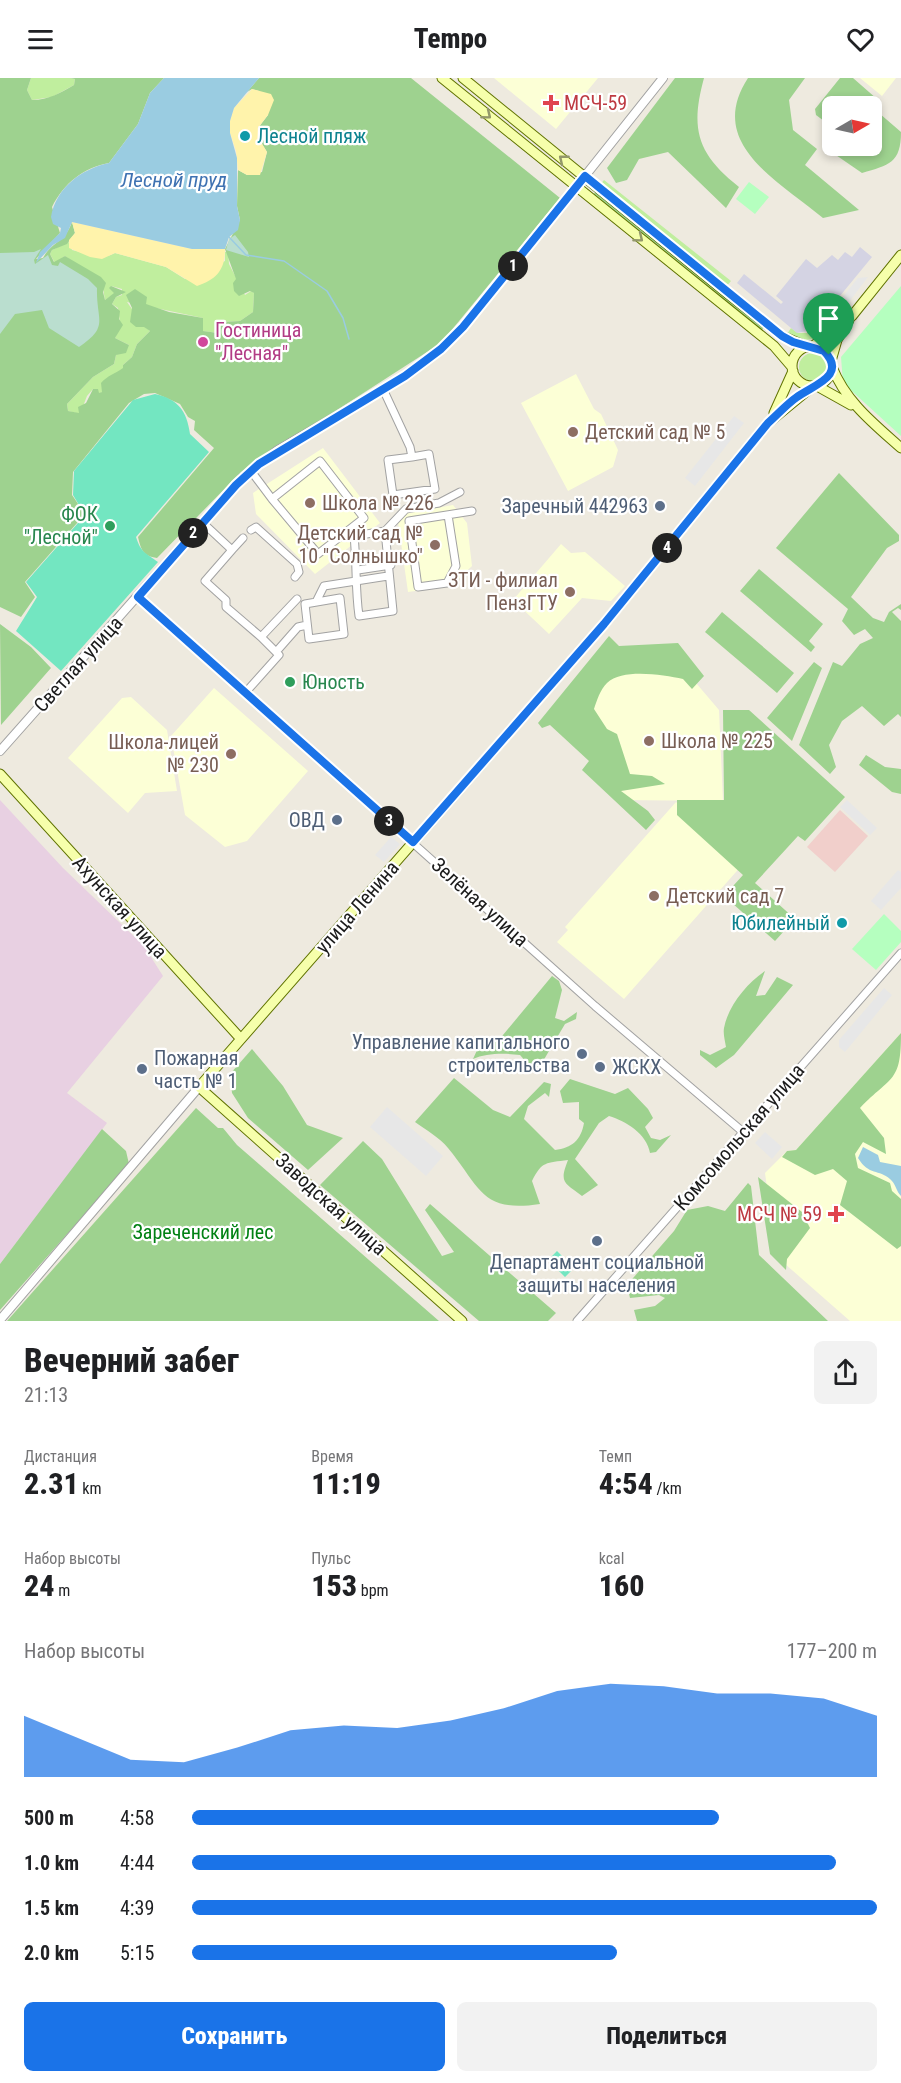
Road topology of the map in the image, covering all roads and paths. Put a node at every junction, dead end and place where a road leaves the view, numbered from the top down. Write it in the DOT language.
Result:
graph roads {
  1 [pos="442,78"];
  2 [pos="463,78"];
  3 [pos="663,78"];
  4 [pos="585,176"];
  5 [pos="576,188"];
  6 [pos="901,255"];
  7 [pos="852,316"];
  8 [pos="811,347"];
  9 [pos="832,364"];
  10 [pos="793,369"];
  11 [pos="815,386"];
  12 [pos="383,389"];
  13 [pos="856,407"];
  14 [pos="768,423"];
  15 [pos="901,448"];
  16 [pos="412,457"];
  17 [pos="251,471"];
  18 [pos="460,492"];
  19 [pos="272,499"];
  20 [pos="472,511"];
  21 [pos="448,515"];
  22 [pos="202,522"];
  23 [pos="251,530"];
  24 [pos="385,531"];
  25 [pos="243,538"];
  26 [pos="232,550"];
  27 [pos="390,566"];
  28 [pos="358,570"];
  29 [pos="388,576"];
  30 [pos="295,577"];
  31 [pos="354,582"];
  32 [pos="338,584"];
  33 [pos="138,597"];
  34 [pos="340,598"];
  35 [pos="297,599"];
  36 [pos="316,602"];
  37 [pos="307,625"];
  38 [pos="261,637"];
  39 [pos="276,652"];
  40 [pos="245,693"];
  41 [pos="0,751"];
  42 [pos="0,774"];
  43 [pos="413,842"];
  44 [pos="901,953"];
  45 [pos="241,1039"];
  46 [pos="199,1087"];
  47 [pos="743,1132"];
  48 [pos="0,1320"];
  49 [pos="462,1321"];
  50 [pos="577,1321"];
  1 -- 5 [label="main road, one-way"];
  4 -- 2 [label="main road, one-way"];
  3 -- 4 [label="street, Светлая улица"];
  4 -- 5 [label="main road, Светлая улица"];
  4 -- 8 [label="main road"];
  5 -- 10 [label="main road, one-way"];
  5 -- 12 [label="street, Светлая улица"];
  6 -- 7 [label="main road"];
  7 -- 8 [label="main road"];
  7 -- 9 [label="main road"];
  8 -- 9 [label="main road"];
  8 -- 10 [label="main road"];
  9 -- 11 [label="main road"];
  9 -- 13 [label="main road"];
  10 -- 11 [label="main road"];
  10 -- 14 [label="main road, улица Ленина"];
  11 -- 13 [label="main road"];
  11 -- 14 [label="main road, улица Ленина"];
  12 -- 16 [label="street"];
  12 -- 17 [label="street, Светлая улица"];
  13 -- 15 [label="main road"];
  14 -- 43 [label="main road, улица Ленина"];
  16 -- 16 [label="street"];
  17 -- 19 [label="street"];
  17 -- 22 [label="street, Светлая улица"];
  18 -- 24 [label="street"];
  19 -- 19 [label="street"];
  20 -- 21 [label="street"];
  21 -- 21 [label="street"];
  22 -- 26 [label="street"];
  22 -- 33 [label="street, Светлая улица"];
  23 -- 30 [label="street"];
  24 -- 27 [label="street"];
  24 -- 28 [label="street"];
  25 -- 26 [label="street"];
  26 -- 38 [label="street"];
  27 -- 28 [label="street"];
  27 -- 29 [label="street"];
  28 -- 31 [label="street"];
  29 -- 31 [label="street"];
  29 -- 31 [label="street"];
  31 -- 32 [label="street"];
  32 -- 34 [label="street"];
  32 -- 36 [label="street"];
  33 -- 40 [label="street, Зелёная улица"];
  33 -- 41 [label="street, Светлая улица"];
  34 -- 36 [label="street"];
  34 -- 37 [label="street"];
  35 -- 38 [label="street"];
  36 -- 37 [label="street"];
  37 -- 39 [label="street"];
  38 -- 39 [label="street"];
  39 -- 40 [label="street"];
  40 -- 43 [label="street, Зелёная улица"];
  42 -- 45 [label="main road, Ахунская улица"];
  43 -- 45 [label="main road, улица Ленина"];
  43 -- 47 [label="street, Зелёная улица"];
  44 -- 47 [label="street, Комсомольская улица"];
  45 -- 46 [label="main road, улица Ленина"];
  46 -- 48 [label="street"];
  46 -- 49 [label="main road, Заводская улица"];
  47 -- 50 [label="street, Комсомольская улица"];
}
